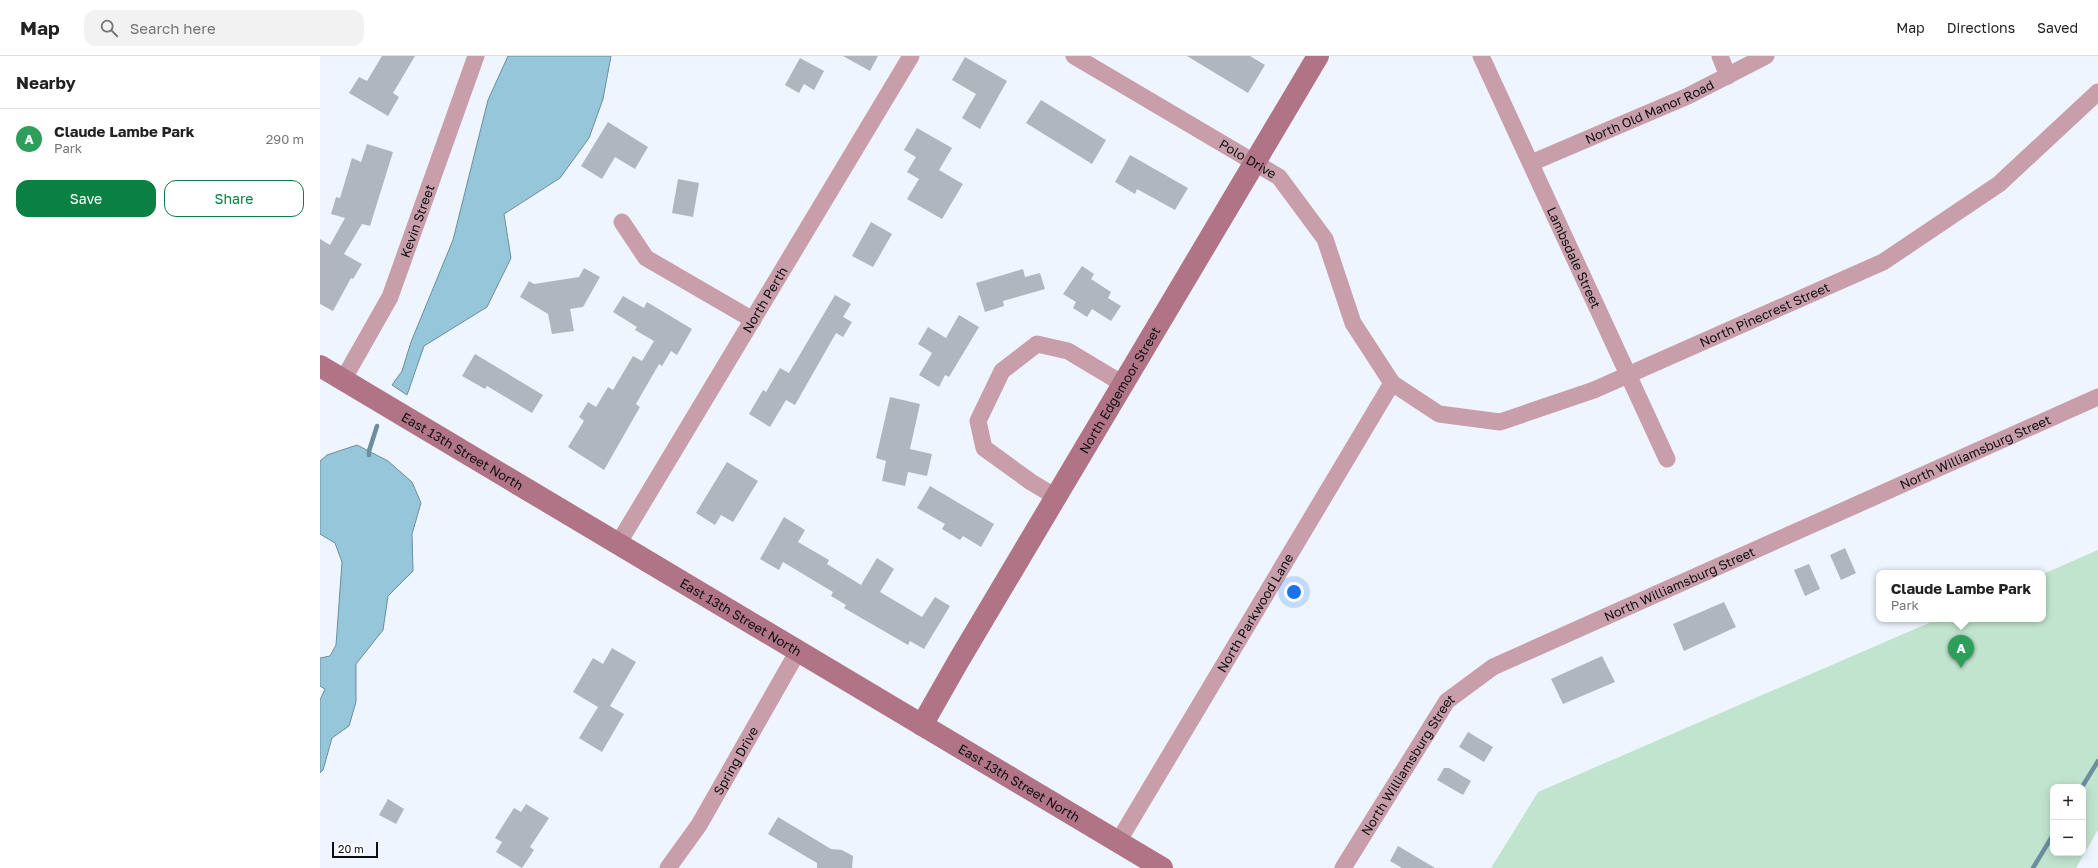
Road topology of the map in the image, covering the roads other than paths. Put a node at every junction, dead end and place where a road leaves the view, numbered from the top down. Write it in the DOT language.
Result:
graph roads {
  1 [pos="476,56"];
  2 [pos="911,56"];
  3 [pos="1074,56"];
  4 [pos="1318,56"];
  5 [pos="1481,56"];
  6 [pos="1720,56"];
  7 [pos="1766,56"];
  8 [pos="1728,76"];
  9 [pos="2098,92"];
  10 [pos="1255,163"];
  11 [pos="1531,164"];
  12 [pos="622,222"];
  13 [pos="753,320"];
  14 [pos="320,366"];
  15 [pos="1628,374"];
  16 [pos="342,380"];
  17 [pos="1392,383"];
  18 [pos="1123,384"];
  19 [pos="2098,397"];
  20 [pos="1667,459"];
  21 [pos="1056,497"];
  22 [pos="618,544"];
  23 [pos="798,651"];
  24 [pos="922,725"];
  25 [pos="1118,842"];
  26 [pos="668,868"];
  27 [pos="1162,868"];
  28 [pos="1343,868"];
  1 -- 16 [label="street, Kevin Street"];
  2 -- 13 [label="street, North Perth"];
  3 -- 10 [label="street, Polo Drive"];
  4 -- 10 [label="main road, North Edgemoor Street"];
  5 -- 11 [label="street, Lambsdale Street"];
  6 -- 8 [label="street"];
  7 -- 8 [label="street, North Old Manor Road"];
  8 -- 11 [label="street, North Old Manor Road"];
  9 -- 15 [label="street, North Pinecrest Street"];
  10 -- 17 [label="street, Polo Drive"];
  10 -- 18 [label="main road, North Edgemoor Street"];
  11 -- 15 [label="street, Lambsdale Street"];
  12 -- 13 [label="street"];
  13 -- 22 [label="street, North Perth"];
  14 -- 16 [label="main road, East 13th Street North"];
  15 -- 17 [label="street, North Pinecrest Street"];
  15 -- 20 [label="street, Lambsdale Street"];
  16 -- 22 [label="main road, East 13th Street North"];
  17 -- 25 [label="street, North Parkwood Lane"];
  18 -- 21 [label="main road, North Edgemoor Street"];
  18 -- 21 [label="street"];
  19 -- 28 [label="street, North Williamsburg Street"];
  21 -- 24 [label="main road, North Edgemoor Street"];
  22 -- 23 [label="main road, East 13th Street North"];
  23 -- 24 [label="main road, East 13th Street North"];
  23 -- 26 [label="street, Spring Drive"];
  24 -- 25 [label="main road, East 13th Street North"];
  25 -- 27 [label="main road, East 13th Street North"];
}
